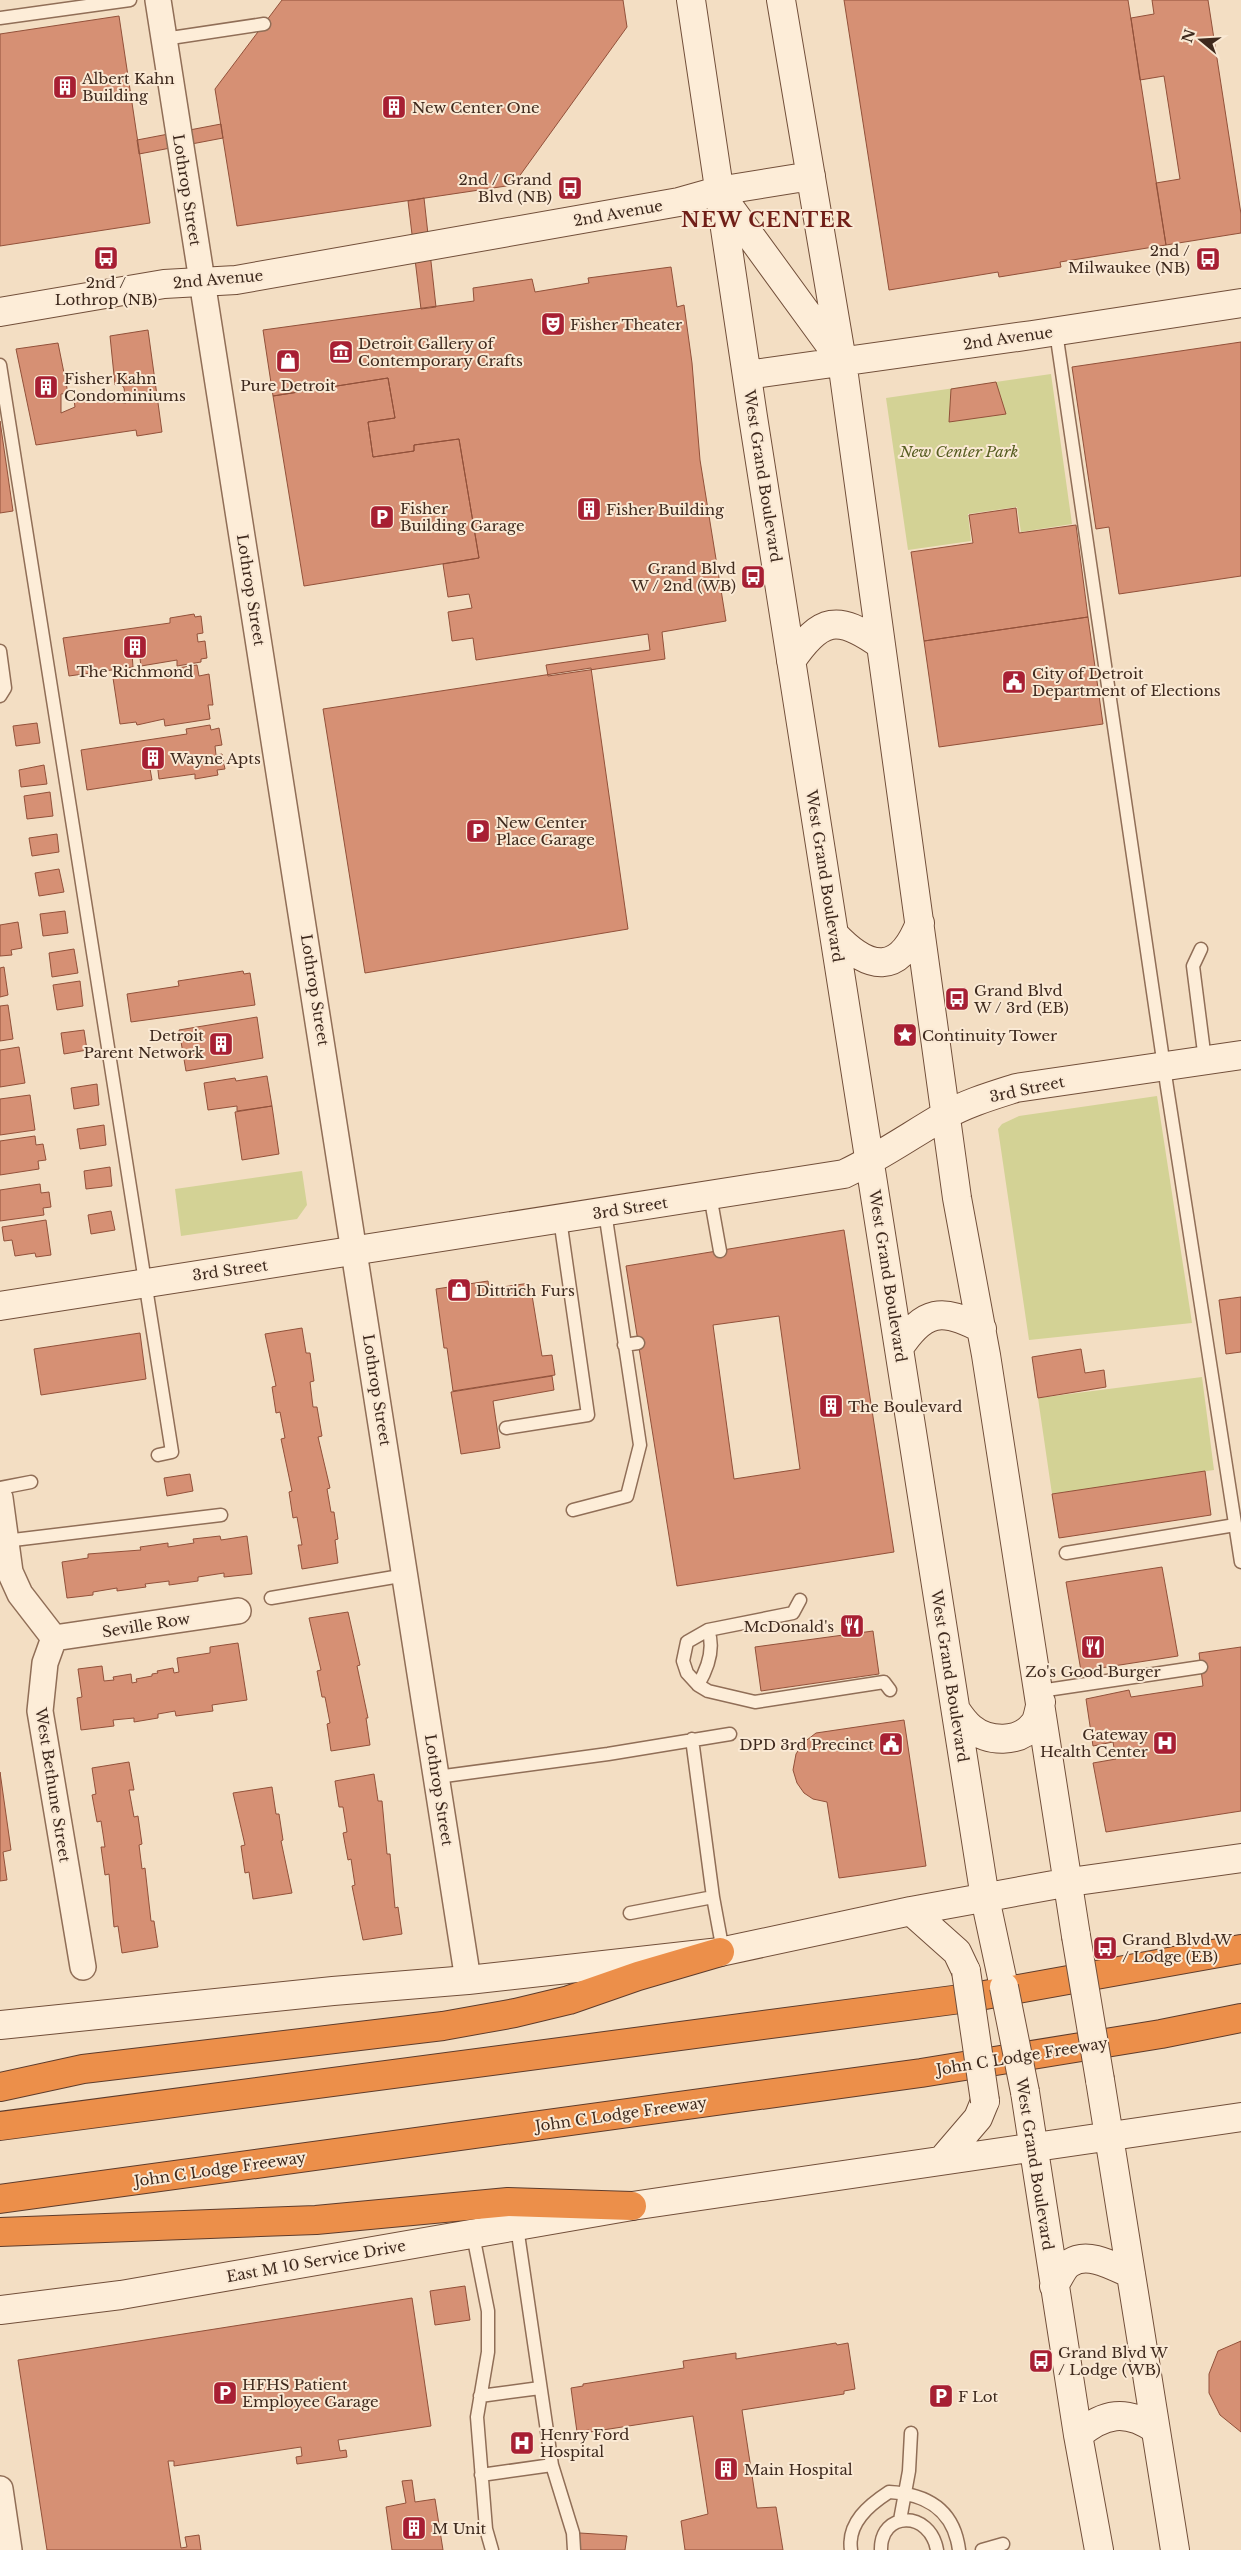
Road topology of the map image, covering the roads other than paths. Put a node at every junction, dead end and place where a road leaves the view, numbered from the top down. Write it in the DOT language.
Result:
graph roads {
  1 [pos="130,0"];
  2 [pos="158,0"];
  3 [pos="691,0"];
  4 [pos="781,0"];
  5 [pos="0,18"];
  6 [pos="264,24"];
  7 [pos="164,39"];
  8 [pos="811,176"];
  9 [pos="718,191"];
  10 [pos="201,282"];
  11 [pos="1241,302"];
  12 [pos="0,312"];
  13 [pos="1056,332"];
  14 [pos="842,360"];
  15 [pos="0,365"];
  16 [pos="747,375"];
  17 [pos="882,645"];
  18 [pos="0,651"];
  19 [pos="791,660"];
  20 [pos="0,696"];
  21 [pos="920,923"];
  22 [pos="834,934"];
  23 [pos="1201,949"];
  24 [pos="1241,1055"];
  25 [pos="1205,1060"];
  26 [pos="1164,1066"];
  27 [pos="946,1115"];
  28 [pos="870,1162"];
  29 [pos="710,1195"];
  30 [pos="605,1212"];
  31 [pos="560,1219"];
  32 [pos="720,1251"];
  33 [pos="356,1252"];
  34 [pos="144,1283"];
  35 [pos="0,1306"];
  36 [pos="982,1329"];
  37 [pos="638,1343"];
  38 [pos="624,1345"];
  39 [pos="899,1348"];
  40 [pos="506,1428"];
  41 [pos="158,1455"];
  42 [pos="31,1482"];
  43 [pos="0,1488"];
  44 [pos="0,1498"];
  45 [pos="572,1510"];
  46 [pos="221,1515"];
  47 [pos="1235,1525"];
  48 [pos="5,1541"];
  49 [pos="1066,1553"];
  50 [pos="1241,1562"];
  51 [pos="406,1575"];
  52 [pos="271,1598"];
  53 [pos="800,1600"];
  54 [pos="238,1611"];
  55 [pos="708,1630"];
  56 [pos="54,1638"];
  57 [pos="1201,1667"];
  58 [pos="698,1685"];
  59 [pos="890,1690"];
  60 [pos="1040,1697"];
  61 [pos="956,1710"];
  62 [pos="730,1734"];
  63 [pos="692,1740"];
  64 [pos="437,1777"];
  65 [pos="1241,1858"];
  66 [pos="1070,1882"];
  67 [pos="985,1898"];
  68 [pos="713,1901"];
  69 [pos="911,1912"];
  70 [pos="630,1913"];
  71 [pos="1241,1949"];
  72 [pos="721,1951"];
  73 [pos="82,1967"];
  74 [pos="468,1980"];
  75 [pos="1241,2018"];
  76 [pos="0,2025"];
  77 [pos="0,2087"];
  78 [pos="1241,2117"];
  79 [pos="0,2126"];
  80 [pos="1109,2135"];
  81 [pos="1032,2147"];
  82 [pos="942,2160"];
  83 [pos="0,2199"];
  84 [pos="632,2206"];
  85 [pos="517,2227"];
  86 [pos="0,2232"];
  87 [pos="473,2235"];
  88 [pos="1131,2274"];
  89 [pos="1054,2286"];
  90 [pos="0,2310"];
  91 [pos="540,2388"];
  92 [pos="480,2396"];
  93 [pos="1155,2429"];
  94 [pos="911,2433"];
  95 [pos="1078,2435"];
  96 [pos="552,2465"];
  97 [pos="481,2475"];
  98 [pos="0,2489"];
  99 [pos="904,2493"];
  100 [pos="900,2520"];
  101 [pos="1003,2544"];
  102 [pos="9,2550"];
  103 [pos="492,2550"];
  104 [pos="574,2550"];
  105 [pos="850,2550"];
  106 [pos="881,2550"];
  107 [pos="937,2550"];
  108 [pos="959,2550"];
  109 [pos="982,2550"];
  110 [pos="1099,2550"];
  111 [pos="1174,2550"];
  1 -- 5 [label="lane"];
  2 -- 7 [label="street, Lothrop Street"];
  3 -- 9 [label="main road, West Grand Boulevard"];
  4 -- 8 [label="main road"];
  6 -- 7 [label="lane"];
  7 -- 10 [label="street, Lothrop Street"];
  8 -- 9 [label="main road, 2nd Avenue"];
  8 -- 14 [label="main road"];
  9 -- 10 [label="main road, 2nd Avenue"];
  9 -- 14 [label="main road"];
  9 -- 16 [label="main road, West Grand Boulevard"];
  10 -- 12 [label="main road, 2nd Avenue"];
  10 -- 33 [label="street, Lothrop Street"];
  11 -- 13 [label="main road, 2nd Avenue"];
  13 -- 14 [label="main road, 2nd Avenue"];
  13 -- 26 [label="lane"];
  14 -- 16 [label="main road, 2nd Avenue"];
  14 -- 17 [label="main road"];
  15 -- 34 [label="lane"];
  16 -- 19 [label="main road, West Grand Boulevard"];
  17 -- 19 [label="main road"];
  17 -- 21 [label="main road"];
  18 -- 20 [label="lane"];
  19 -- 22 [label="main road, West Grand Boulevard"];
  21 -- 22 [label="main road"];
  21 -- 27 [label="main road"];
  22 -- 28 [label="main road, West Grand Boulevard"];
  23 -- 25 [label="lane"];
  24 -- 25 [label="main road, 3rd Street"];
  25 -- 26 [label="main road, 3rd Street"];
  26 -- 27 [label="main road, 3rd Street"];
  26 -- 47 [label="lane"];
  27 -- 28 [label="main road, 3rd Street"];
  27 -- 36 [label="main road"];
  28 -- 29 [label="main road, 3rd Street"];
  28 -- 39 [label="main road, West Grand Boulevard"];
  29 -- 30 [label="main road, 3rd Street"];
  29 -- 32 [label="lane"];
  30 -- 31 [label="main road, 3rd Street"];
  30 -- 38 [label="lane"];
  31 -- 33 [label="main road, 3rd Street"];
  31 -- 40 [label="lane"];
  33 -- 34 [label="main road, 3rd Street"];
  33 -- 51 [label="street, Lothrop Street"];
  34 -- 35 [label="main road, 3rd Street"];
  34 -- 41 [label="lane"];
  36 -- 39 [label="main road"];
  36 -- 60 [label="main road"];
  37 -- 38 [label="lane"];
  38 -- 45 [label="lane"];
  39 -- 61 [label="main road, West Grand Boulevard"];
  42 -- 43 [label="lane"];
  44 -- 48 [label="street"];
  46 -- 48 [label="lane"];
  47 -- 49 [label="lane"];
  47 -- 50 [label="lane"];
  48 -- 56 [label="street"];
  51 -- 52 [label="lane"];
  51 -- 64 [label="street, Lothrop Street"];
  53 -- 55 [label="lane"];
  54 -- 56 [label="street, Seville Row"];
  55 -- 58 [label="lane"];
  55 -- 58 [label="lane"];
  56 -- 73 [label="street, West Bethune Street"];
  57 -- 60 [label="lane"];
  58 -- 59 [label="lane"];
  60 -- 61 [label="main road"];
  60 -- 66 [label="main road"];
  61 -- 67 [label="main road, West Grand Boulevard"];
  62 -- 63 [label="lane"];
  63 -- 64 [label="lane"];
  63 -- 68 [label="lane"];
  64 -- 74 [label="street, Lothrop Street"];
  65 -- 66 [label="main road"];
  66 -- 67 [label="main road"];
  66 -- 80 [label="main road, bridge"];
  67 -- 69 [label="main road"];
  67 -- 81 [label="main road, West Grand Boulevard, bridge"];
  68 -- 70 [label="lane"];
  68 -- 72 [label="lane"];
  69 -- 72 [label="main road"];
  69 -- 82 [label="main road, bridge"];
  71 -- 79 [label="highway"];
  72 -- 74 [label="main road"];
  72 -- 77 [label="highway"];
  74 -- 76 [label="main road"];
  75 -- 83 [label="highway, John C Lodge Freeway"];
  78 -- 80 [label="main road"];
  80 -- 81 [label="main road"];
  80 -- 88 [label="main road"];
  81 -- 82 [label="main road"];
  81 -- 89 [label="main road, West Grand Boulevard"];
  82 -- 84 [label="main road"];
  84 -- 85 [label="main road, East M 10 Service Drive"];
  84 -- 86 [label="highway"];
  85 -- 87 [label="main road, East M 10 Service Drive"];
  85 -- 91 [label="lane"];
  87 -- 90 [label="main road, East M 10 Service Drive"];
  87 -- 92 [label="lane"];
  88 -- 89 [label="main road"];
  88 -- 93 [label="main road"];
  89 -- 95 [label="main road, West Grand Boulevard"];
  91 -- 92 [label="lane"];
  91 -- 96 [label="lane"];
  92 -- 97 [label="lane"];
  93 -- 95 [label="main road"];
  93 -- 111 [label="main road"];
  94 -- 99 [label="lane"];
  95 -- 110 [label="main road, West Grand Boulevard"];
  96 -- 97 [label="lane"];
  96 -- 104 [label="lane"];
  97 -- 103 [label="lane"];
  98 -- 102 [label="street"];
  99 -- 100 [label="lane"];
  99 -- 105 [label="lane"];
  99 -- 108 [label="lane"];
  100 -- 106 [label="lane"];
  100 -- 107 [label="lane"];
  101 -- 109 [label="lane"];
}
